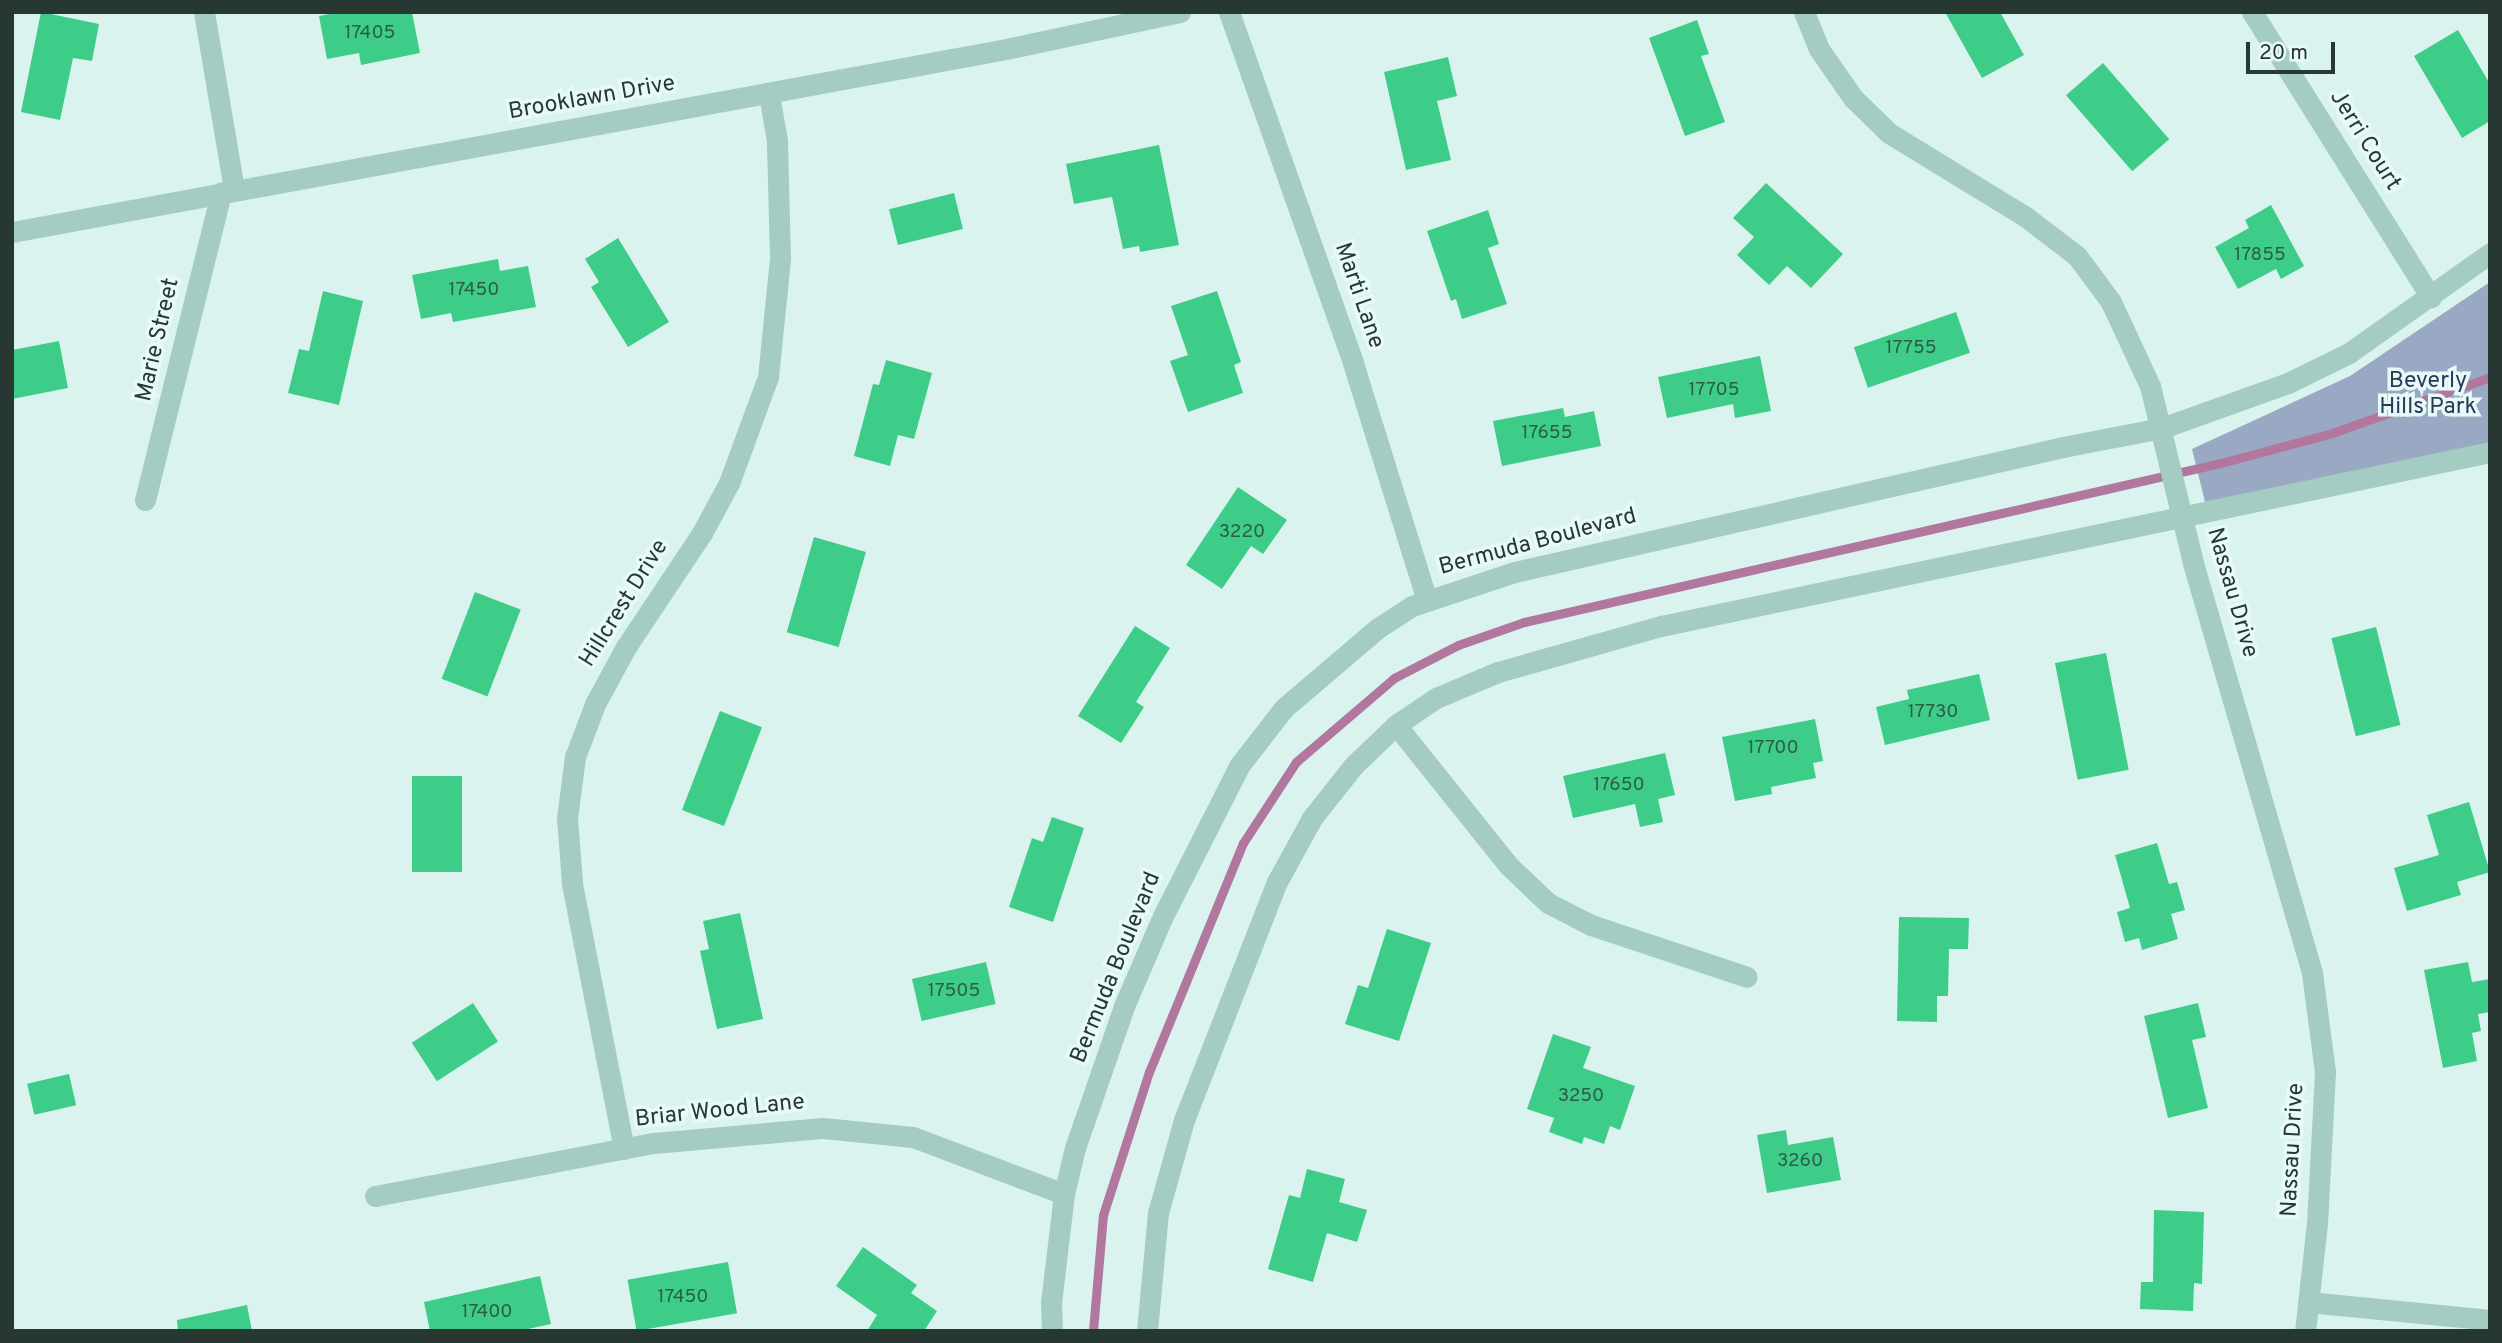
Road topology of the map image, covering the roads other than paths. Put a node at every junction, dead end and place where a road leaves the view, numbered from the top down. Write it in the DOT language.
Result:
graph roads {
  1 [pos="204,12"];
  2 [pos="1180,12"];
  3 [pos="1229,12"];
  4 [pos="1804,12"];
  5 [pos="2252,12"];
  6 [pos="769,94"];
  7 [pos="228,191"];
  8 [pos="12,232"];
  9 [pos="2490,253"];
  10 [pos="2431,297"];
  11 [pos="2162,428"];
  12 [pos="2490,452"];
  13 [pos="145,500"];
  14 [pos="2180,506"];
  15 [pos="1427,600"];
  16 [pos="1396,725"];
  17 [pos="1746,977"];
  18 [pos="624,1149"];
  19 [pos="1064,1194"];
  20 [pos="375,1196"];
  21 [pos="2308,1302"];
  22 [pos="2490,1320"];
  23 [pos="1052,1331"];
  24 [pos="1147,1331"];
  25 [pos="2305,1331"];
  1 -- 7 [label="street, Marie Street"];
  2 -- 6 [label="street, Brooklawn Drive"];
  3 -- 15 [label="street, Marti Lane"];
  4 -- 11 [label="street, Nassau Drive"];
  5 -- 10 [label="street, Jerri Court"];
  6 -- 7 [label="street, Brooklawn Drive"];
  6 -- 18 [label="street, Hillcrest Drive"];
  7 -- 8 [label="street, Brooklawn Drive"];
  7 -- 13 [label="street, Marie Street"];
  9 -- 10 [label="street, Bermuda Boulevard"];
  10 -- 11 [label="street, Bermuda Boulevard"];
  11 -- 14 [label="street, Nassau Drive"];
  11 -- 15 [label="street, Bermuda Boulevard"];
  12 -- 14 [label="street"];
  14 -- 16 [label="street"];
  14 -- 21 [label="street, Nassau Drive"];
  15 -- 19 [label="street, Bermuda Boulevard"];
  16 -- 17 [label="street"];
  16 -- 24 [label="street"];
  18 -- 19 [label="street, Briar Wood Lane"];
  18 -- 20 [label="street, Briar Wood Lane"];
  19 -- 23 [label="street, Bermuda Boulevard"];
  21 -- 22 [label="street"];
  21 -- 25 [label="street, Nassau Drive"];
}
